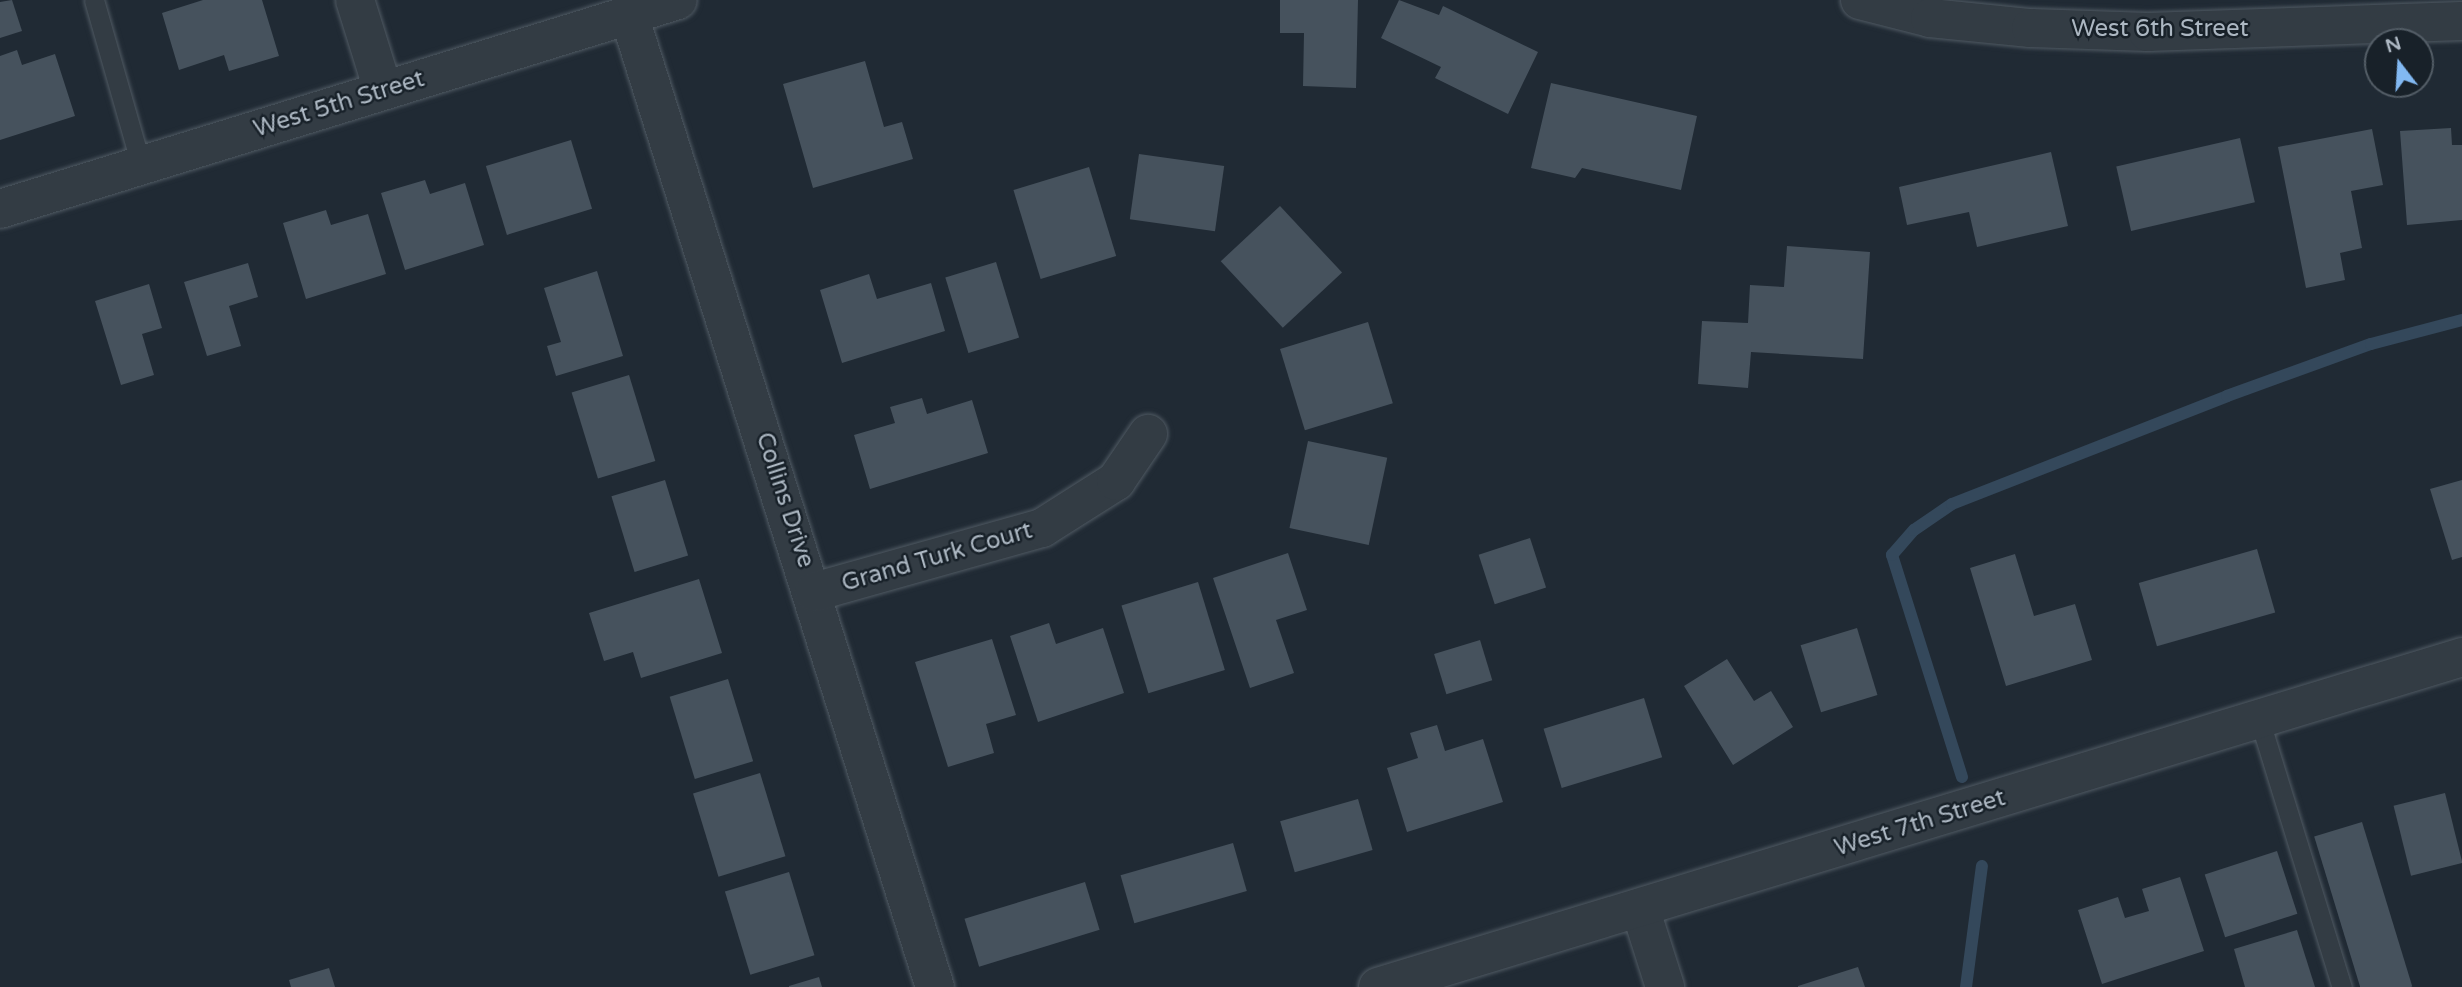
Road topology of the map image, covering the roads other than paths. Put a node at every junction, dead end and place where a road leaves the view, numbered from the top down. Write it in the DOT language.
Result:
graph roads {
  1 [pos="94,0"];
  2 [pos="355,0"];
  3 [pos="678,0"];
  4 [pos="1860,0"];
  5 [pos="629,15"];
  6 [pos="2462,21"];
  7 [pos="383,90"];
  8 [pos="141,165"];
  9 [pos="0,209"];
  10 [pos="1148,434"];
  11 [pos="814,592"];
  12 [pos="2462,657"];
  13 [pos="2259,718"];
  14 [pos="1640,908"];
  15 [pos="935,987"];
  16 [pos="1378,987"];
  17 [pos="1665,987"];
  18 [pos="2342,987"];
  1 -- 8 [label="lane"];
  2 -- 7 [label="street"];
  3 -- 5 [label="street, West 5th Street"];
  4 -- 6 [label="street, West 6th Street"];
  5 -- 7 [label="street, West 5th Street"];
  5 -- 11 [label="street, Collins Drive"];
  7 -- 8 [label="street, West 5th Street"];
  8 -- 9 [label="street, West 5th Street"];
  10 -- 11 [label="street, Grand Turk Court"];
  11 -- 15 [label="street, Collins Drive"];
  12 -- 13 [label="street, West 7th Street"];
  13 -- 14 [label="street, West 7th Street"];
  13 -- 18 [label="lane"];
  14 -- 16 [label="street, West 7th Street"];
  14 -- 17 [label="street"];
}
